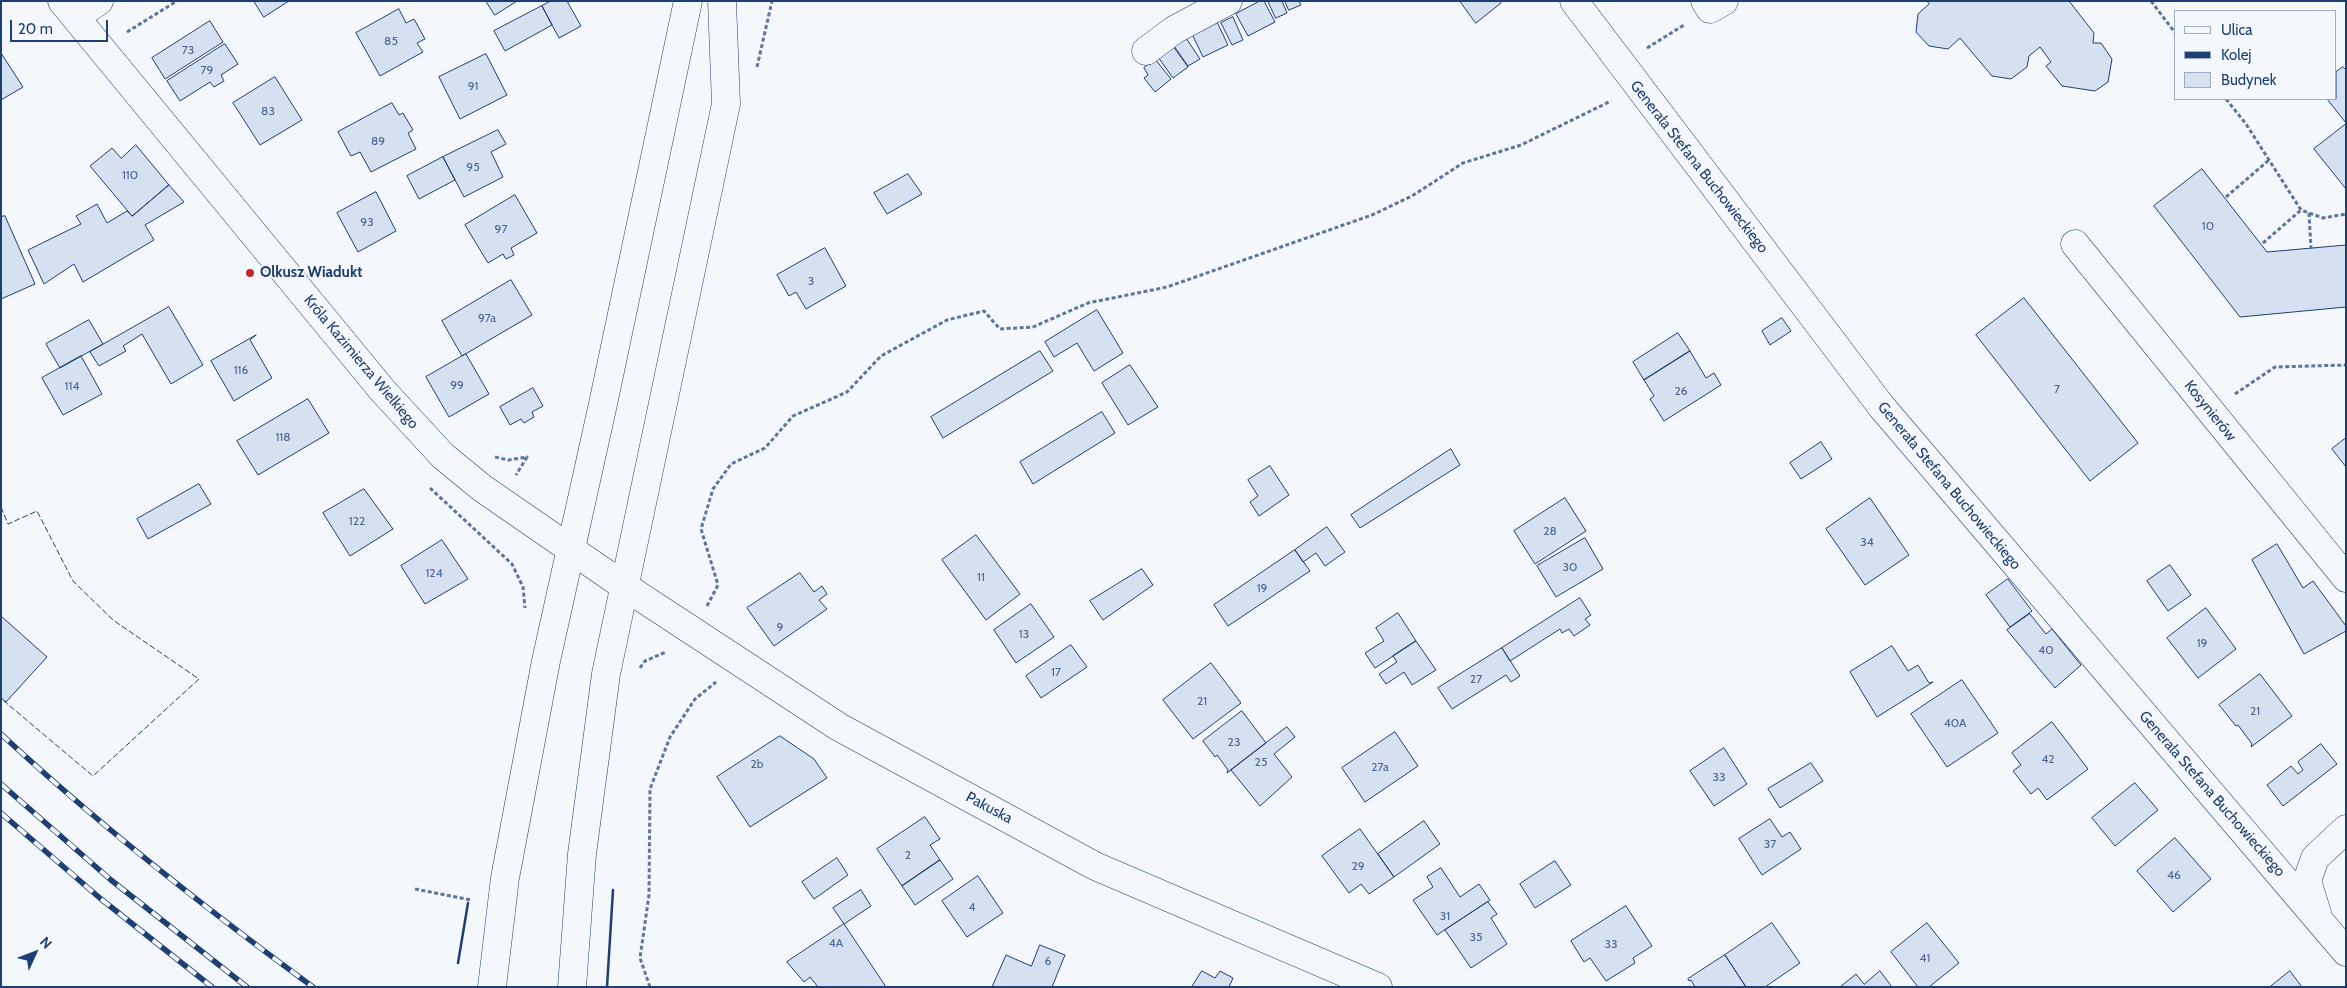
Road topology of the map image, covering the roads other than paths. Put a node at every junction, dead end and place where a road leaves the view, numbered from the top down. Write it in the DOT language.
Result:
graph roads {
  1 [pos="99,1"];
  2 [pos="688,1"];
  3 [pos="722,1"];
  4 [pos="1228,1"];
  5 [pos="1574,1"];
  6 [pos="69,9"];
  7 [pos="1146,51"];
  8 [pos="2074,244"];
  9 [pos="571,550"];
  10 [pos="2346,578"];
  11 [pos="624,586"];
  12 [pos="2346,829"];
  13 [pos="2318,917"];
  14 [pos="2346,952"];
  15 [pos="492,985"];
  16 [pos="572,987"];
  17 [pos="1378,987"];
  1 -- 6 [label="street"];
  2 -- 9 [label="street"];
  3 -- 11 [label="street"];
  4 -- 7 [label="street"];
  5 -- 13 [label="street, Generała Stefana Buchowieckiego"];
  6 -- 9 [label="street, Króla Kazimierza Wielkiego"];
  8 -- 10 [label="street, Kosynierów"];
  9 -- 11 [label="street, Króla Kazimierza Wielkiego"];
  9 -- 15 [label="street"];
  11 -- 16 [label="street"];
  11 -- 17 [label="street, Pakuska"];
  12 -- 13 [label="street"];
  13 -- 14 [label="street, Generała Stefana Buchowieckiego"];
}
